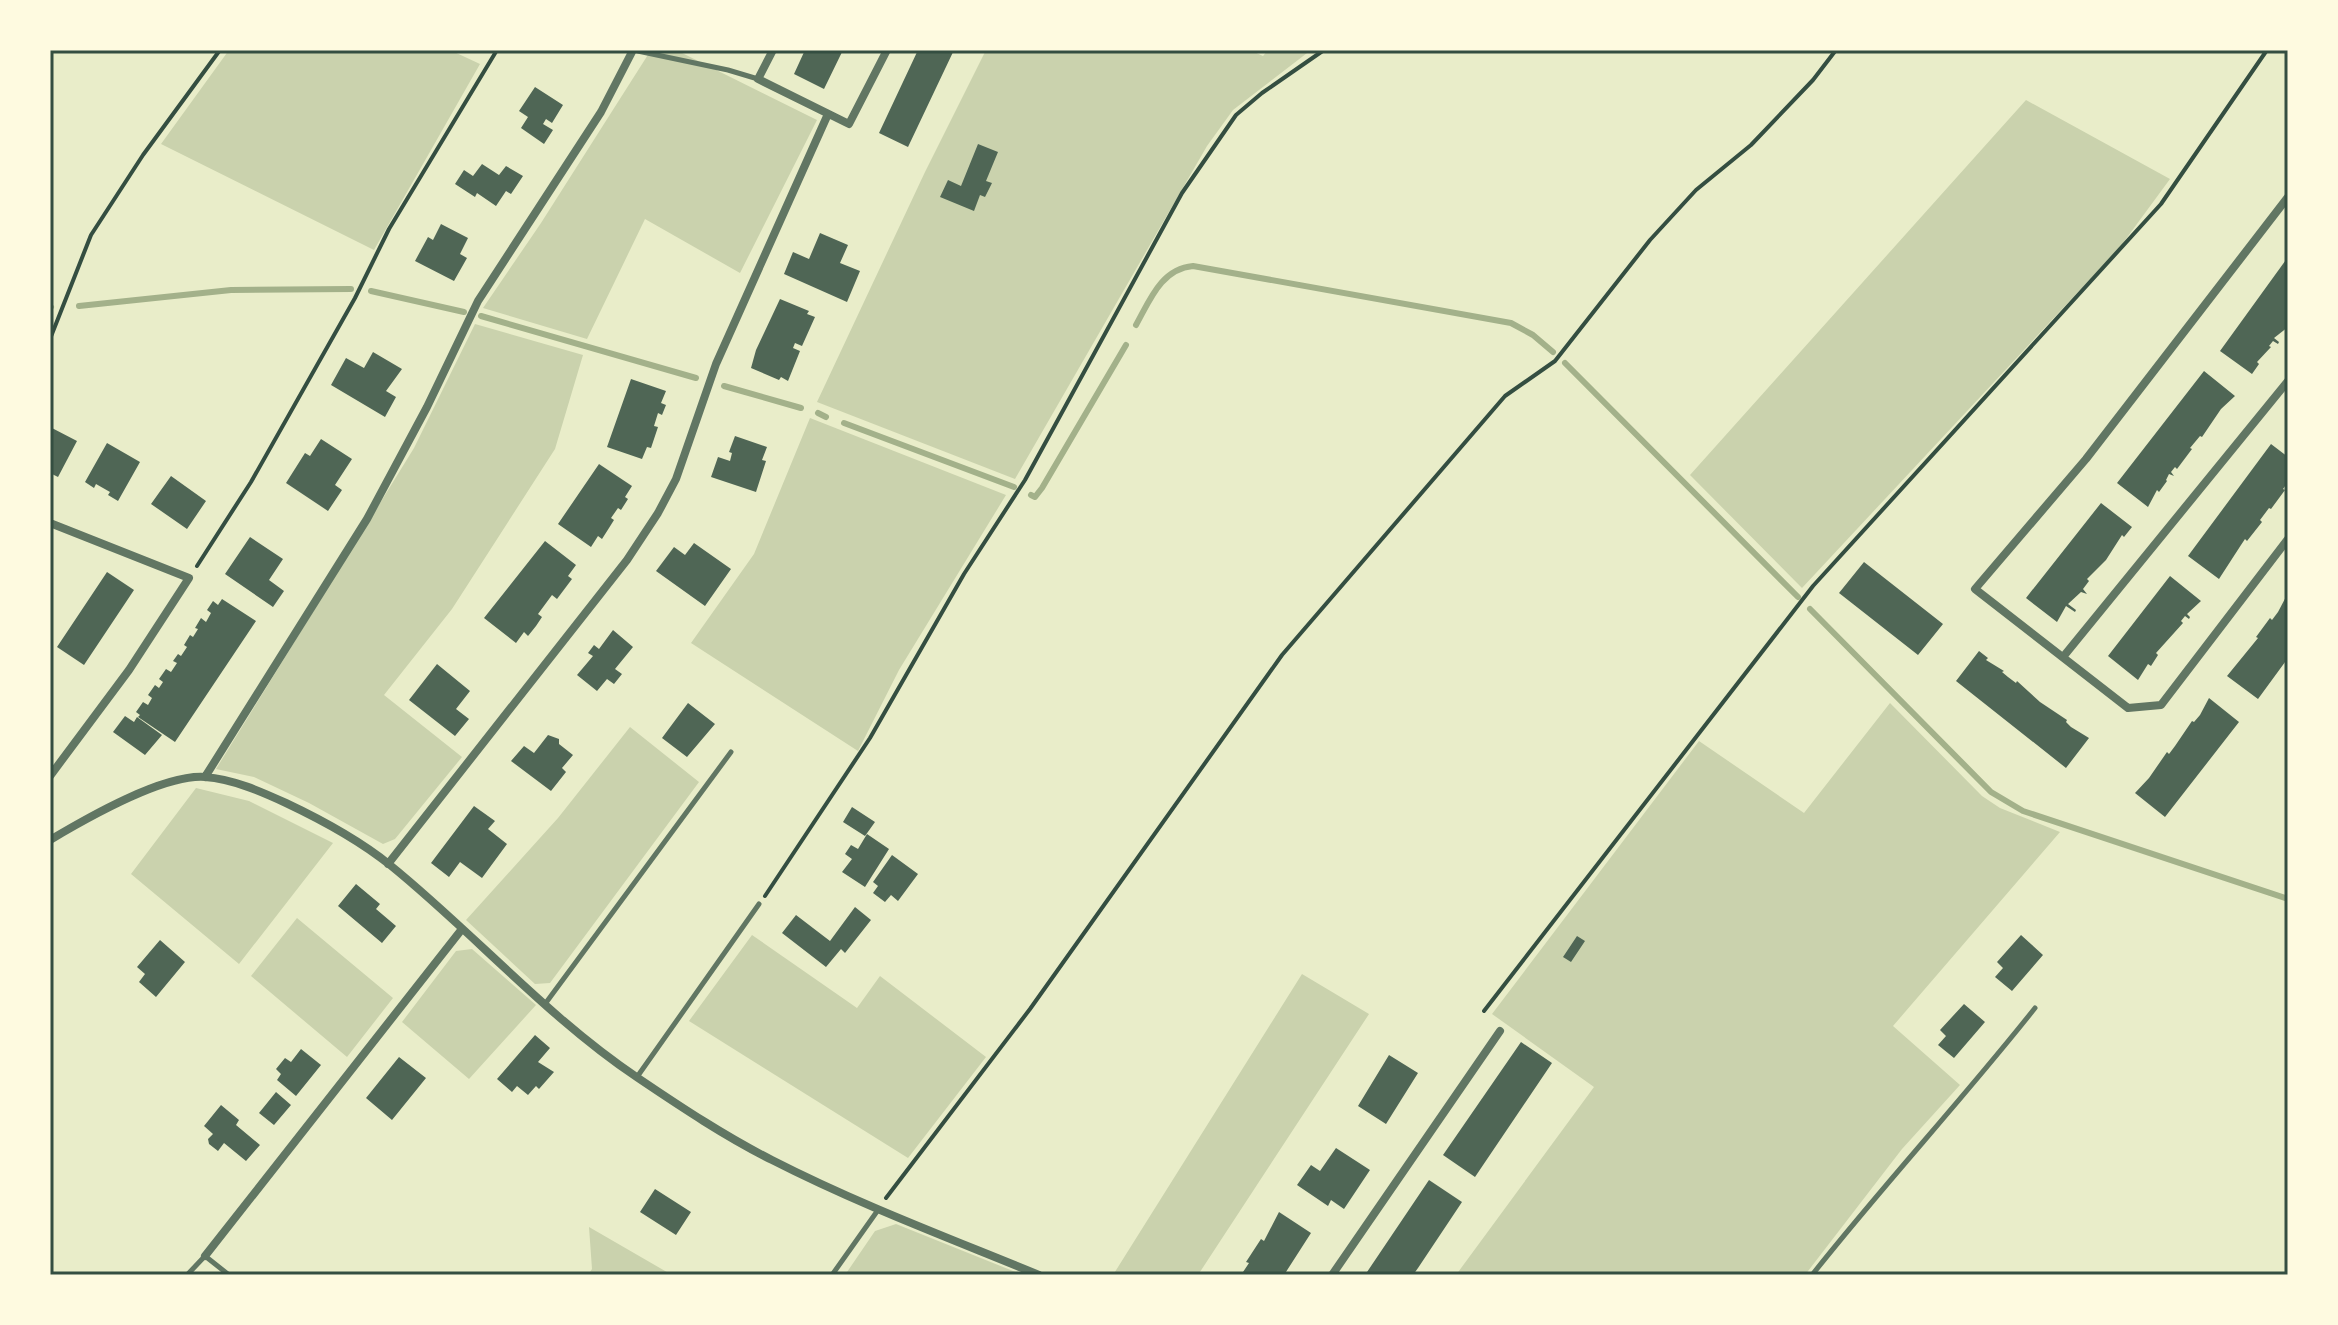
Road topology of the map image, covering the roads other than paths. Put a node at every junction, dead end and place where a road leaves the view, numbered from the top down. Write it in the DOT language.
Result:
graph roads {
  1 [pos="633,50"];
  2 [pos="773,50"];
  3 [pos="887,50"];
  4 [pos="758,79"];
  5 [pos="828,114"];
  6 [pos="2288,197"];
  7 [pos="2288,381"];
  8 [pos="50,523"];
  9 [pos="2288,539"];
  10 [pos="2063,657"];
  11 [pos="731,752"];
  12 [pos="50,776"];
  13 [pos="205,777"];
  14 [pos="50,840"];
  15 [pos="388,864"];
  16 [pos="759,904"];
  17 [pos="462,929"];
  18 [pos="545,1004"];
  19 [pos="2035,1008"];
  20 [pos="1500,1031"];
  21 [pos="637,1077"];
  22 [pos="878,1210"];
  23 [pos="205,1256"];
  24 [pos="187,1275"];
  25 [pos="229,1275"];
  26 [pos="832,1275"];
  27 [pos="1039,1275"];
  28 [pos="1332,1275"];
  29 [pos="1812,1275"];
  1 -- 4 [label="lane"];
  1 -- 13 [label="street"];
  2 -- 4 [label="street"];
  3 -- 5 [label="street"];
  4 -- 5 [label="street"];
  5 -- 15 [label="street"];
  6 -- 10 [label="street"];
  7 -- 10 [label="street"];
  8 -- 12 [label="street"];
  9 -- 10 [label="street"];
  11 -- 18 [label="lane"];
  13 -- 14 [label="street"];
  13 -- 15 [label="street"];
  15 -- 17 [label="street"];
  16 -- 21 [label="lane"];
  17 -- 18 [label="street"];
  17 -- 23 [label="street"];
  18 -- 21 [label="street"];
  19 -- 29 [label="lane"];
  20 -- 28 [label="street"];
  21 -- 22 [label="street"];
  22 -- 26 [label="lane"];
  22 -- 27 [label="street"];
  23 -- 24 [label="lane"];
  23 -- 25 [label="lane"];
}
